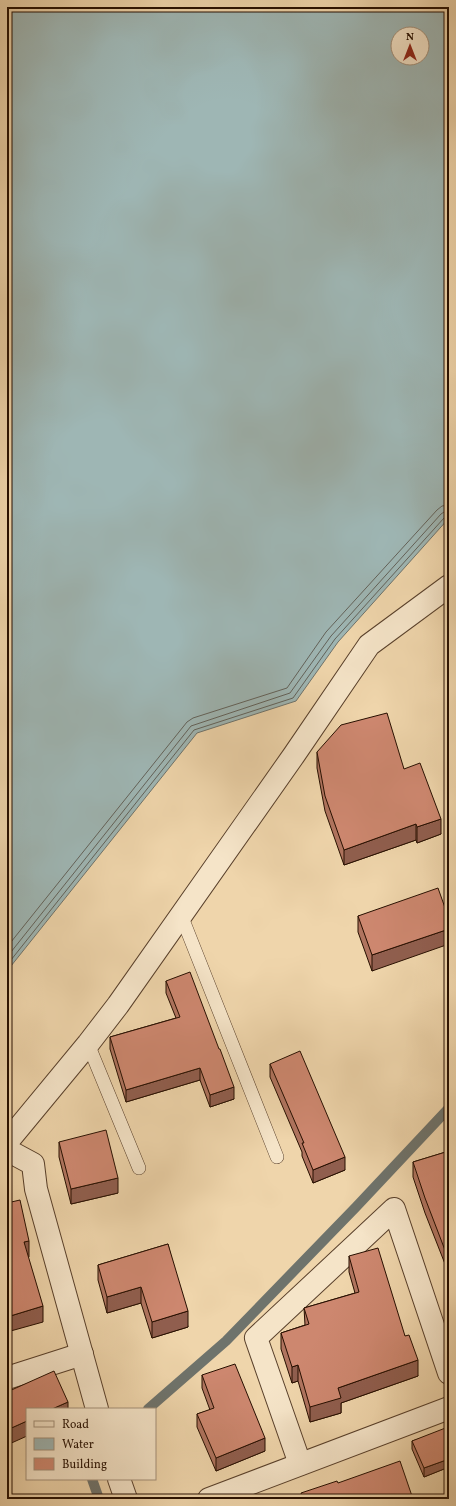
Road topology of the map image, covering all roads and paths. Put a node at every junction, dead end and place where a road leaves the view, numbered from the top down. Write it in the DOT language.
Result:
graph roads {
  1 [pos="449,586"];
  2 [pos="181,915"];
  3 [pos="88,1044"];
  4 [pos="7,1142"];
  5 [pos="7,1150"];
  6 [pos="277,1157"];
  7 [pos="139,1168"];
  8 [pos="82,1354"];
  9 [pos="449,1374"];
  10 [pos="7,1378"];
  11 [pos="97,1408"];
  12 [pos="449,1408"];
  13 [pos="300,1464"];
  14 [pos="119,1480"];
  15 [pos="126,1499"];
  16 [pos="209,1499"];
  1 -- 2 [label="street"];
  2 -- 3 [label="street"];
  2 -- 6 [label="lane"];
  3 -- 4 [label="street"];
  3 -- 7 [label="lane"];
  5 -- 8 [label="street"];
  8 -- 10 [label="street"];
  8 -- 11 [label="street"];
  9 -- 13 [label="street"];
  12 -- 13 [label="street"];
  13 -- 16 [label="street"];
  14 -- 15 [label="street"];
}
